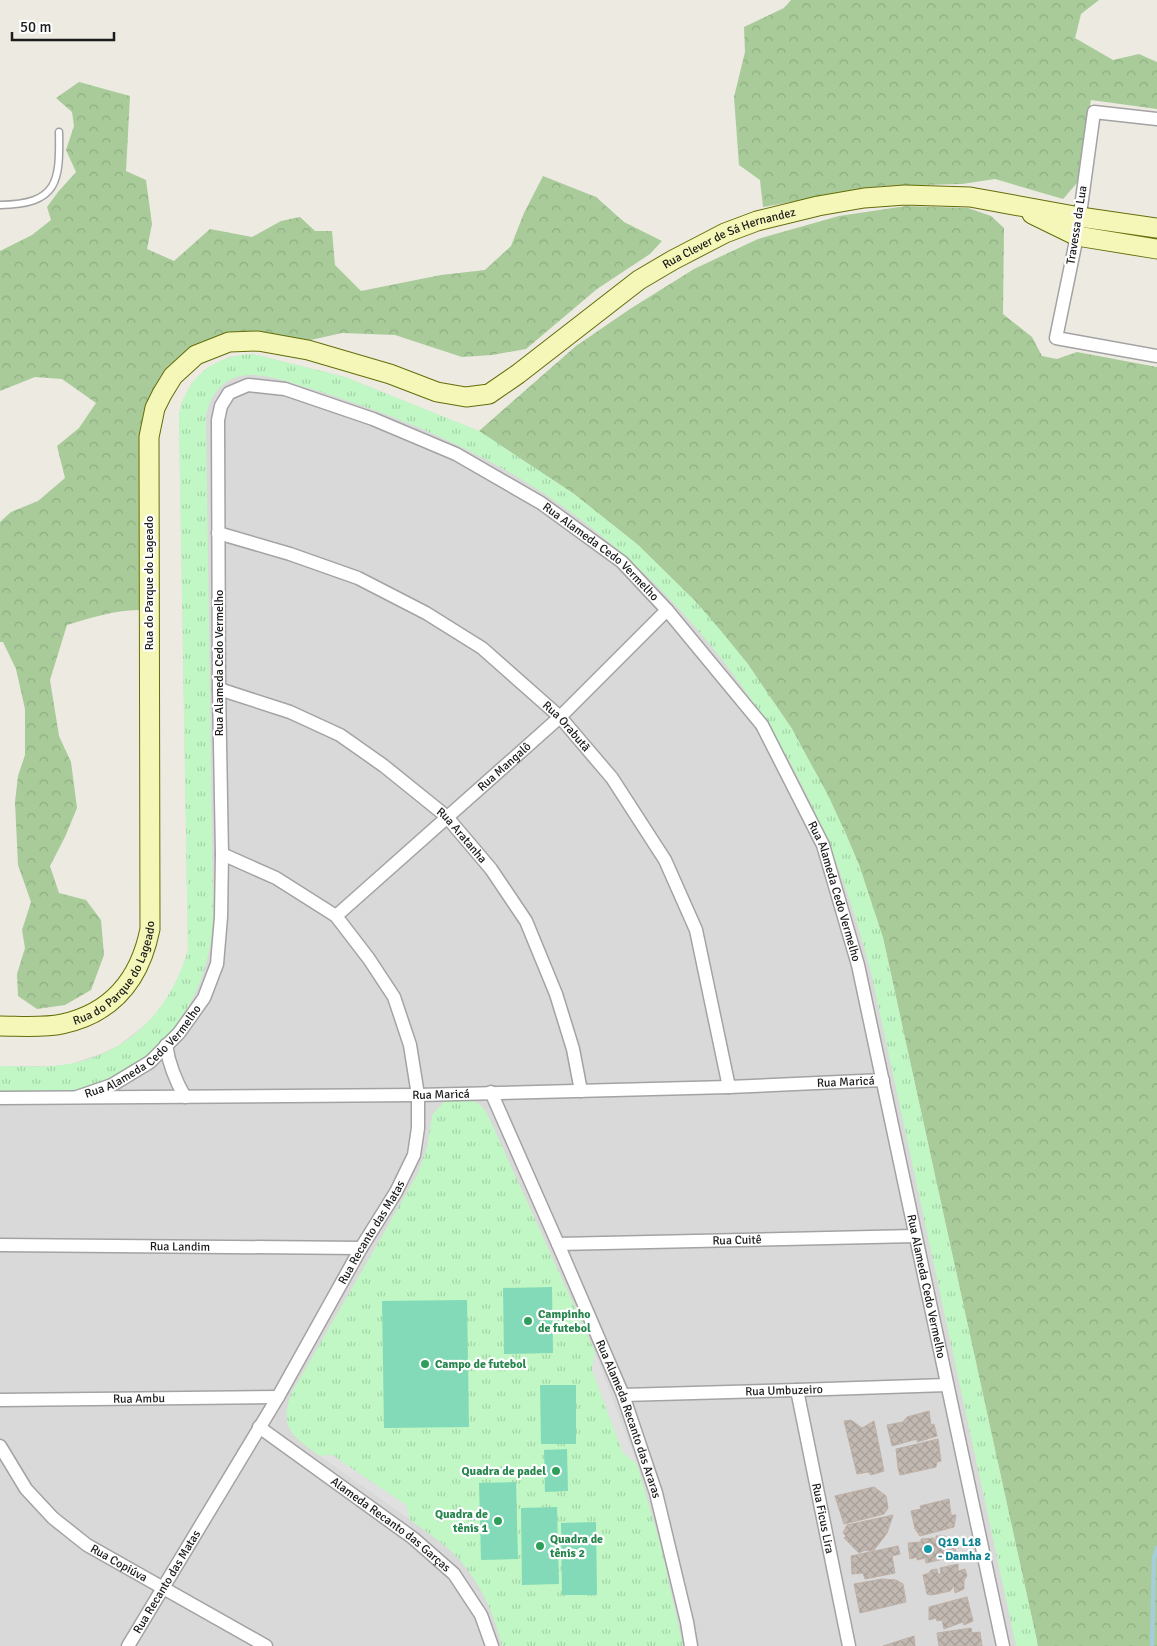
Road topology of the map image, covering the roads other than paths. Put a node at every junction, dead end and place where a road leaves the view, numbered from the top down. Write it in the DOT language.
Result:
graph roads {
  1 [pos="1157,119"];
  2 [pos="59,132"];
  3 [pos="1012,204"];
  4 [pos="0,205"];
  5 [pos="1080,216"];
  6 [pos="1157,228"];
  7 [pos="1077,236"];
  8 [pos="1157,249"];
  9 [pos="1157,356"];
  10 [pos="489,394"];
  11 [pos="218,533"];
  12 [pos="667,610"];
  13 [pos="219,689"];
  14 [pos="560,717"];
  15 [pos="446,816"];
  16 [pos="222,854"];
  17 [pos="336,916"];
  18 [pos="0,1026"];
  19 [pos="166,1046"];
  20 [pos="882,1080"];
  21 [pos="729,1087"];
  22 [pos="581,1091"];
  23 [pos="491,1092"];
  24 [pos="418,1095"];
  25 [pos="77,1097"];
  26 [pos="185,1097"];
  27 [pos="0,1098"];
  28 [pos="915,1236"];
  29 [pos="558,1244"];
  30 [pos="0,1246"];
  31 [pos="361,1248"];
  32 [pos="947,1385"];
  33 [pos="797,1390"];
  34 [pos="622,1395"];
  35 [pos="278,1397"];
  36 [pos="0,1400"];
  37 [pos="259,1427"];
  38 [pos="0,1446"];
  39 [pos="164,1588"];
  40 [pos="128,1646"];
  41 [pos="266,1646"];
  42 [pos="492,1646"];
  43 [pos="691,1646"];
  44 [pos="849,1646"];
  45 [pos="1003,1646"];
  1 -- 5 [label="street, Travessa da Lua"];
  2 -- 4 [label="lane"];
  3 -- 5 [label="street, Rua Clever de Sá Hernandez"];
  3 -- 7 [label="street"];
  3 -- 10 [label="street, Rua Clever de Sá Hernandez"];
  5 -- 6 [label="street, Rua Clever de Sá Hernandez"];
  5 -- 7 [label="street, Travessa da Lua"];
  7 -- 8 [label="street"];
  7 -- 9 [label="street, Travessa da Lua"];
  10 -- 18 [label="street, Rua do Parque do Lageado"];
  11 -- 12 [label="street, Rua Alameda Cedo Vermelho"];
  11 -- 13 [label="street, Rua Alameda Cedo Vermelho"];
  11 -- 14 [label="street, Rua Orabutã"];
  12 -- 14 [label="street, Rua Mangalô"];
  12 -- 20 [label="street, Rua Alameda Cedo Vermelho"];
  13 -- 15 [label="street, Rua Aratanha"];
  13 -- 16 [label="street, Rua Alameda Cedo Vermelho"];
  14 -- 15 [label="street, Rua Mangalô"];
  14 -- 21 [label="street, Rua Orabutã"];
  15 -- 17 [label="street, Rua Mangalô"];
  15 -- 22 [label="street, Rua Aratanha"];
  16 -- 17 [label="street, Rua Recanto das Matas"];
  16 -- 19 [label="street, Rua Alameda Cedo Vermelho"];
  17 -- 24 [label="street, Rua Recanto das Matas"];
  19 -- 25 [label="street, Rua Alameda Cedo Vermelho"];
  19 -- 26 [label="street"];
  20 -- 21 [label="street, Rua Maricá"];
  20 -- 28 [label="street, Rua Alameda Cedo Vermelho"];
  21 -- 22 [label="street, Rua Maricá"];
  22 -- 23 [label="street, Rua Maricá"];
  23 -- 24 [label="street, Rua Maricá"];
  23 -- 29 [label="street, Rua Alameda Recanto das Araras"];
  24 -- 26 [label="street, Rua Maricá"];
  24 -- 31 [label="street, Rua Recanto das Matas"];
  25 -- 26 [label="street, Rua Maricá"];
  25 -- 27 [label="street, Rua Maricá"];
  28 -- 29 [label="street, Rua Cuitê"];
  28 -- 32 [label="street, Rua Alameda Cedo Vermelho"];
  29 -- 34 [label="street, Rua Alameda Recanto das Araras"];
  30 -- 31 [label="street, Rua Landim"];
  31 -- 35 [label="street, Rua Recanto das Matas"];
  32 -- 33 [label="street, Rua Umbuzeiro"];
  32 -- 45 [label="street, Rua Alameda Cedo Vermelho"];
  33 -- 34 [label="street, Rua Umbuzeiro"];
  33 -- 44 [label="street, Rua Ficus Lira"];
  34 -- 43 [label="street, Rua Alameda Recanto das Araras"];
  35 -- 36 [label="street, Rua Ambu"];
  35 -- 37 [label="street, Rua Recanto das Matas"];
  37 -- 39 [label="street, Rua Recanto das Matas"];
  37 -- 42 [label="street, Alameda Recanto das Garças"];
  38 -- 39 [label="street, Rua Copiúva"];
  39 -- 40 [label="street, Rua Recanto das Matas"];
  39 -- 41 [label="street, Rua Copiúva"];
}
